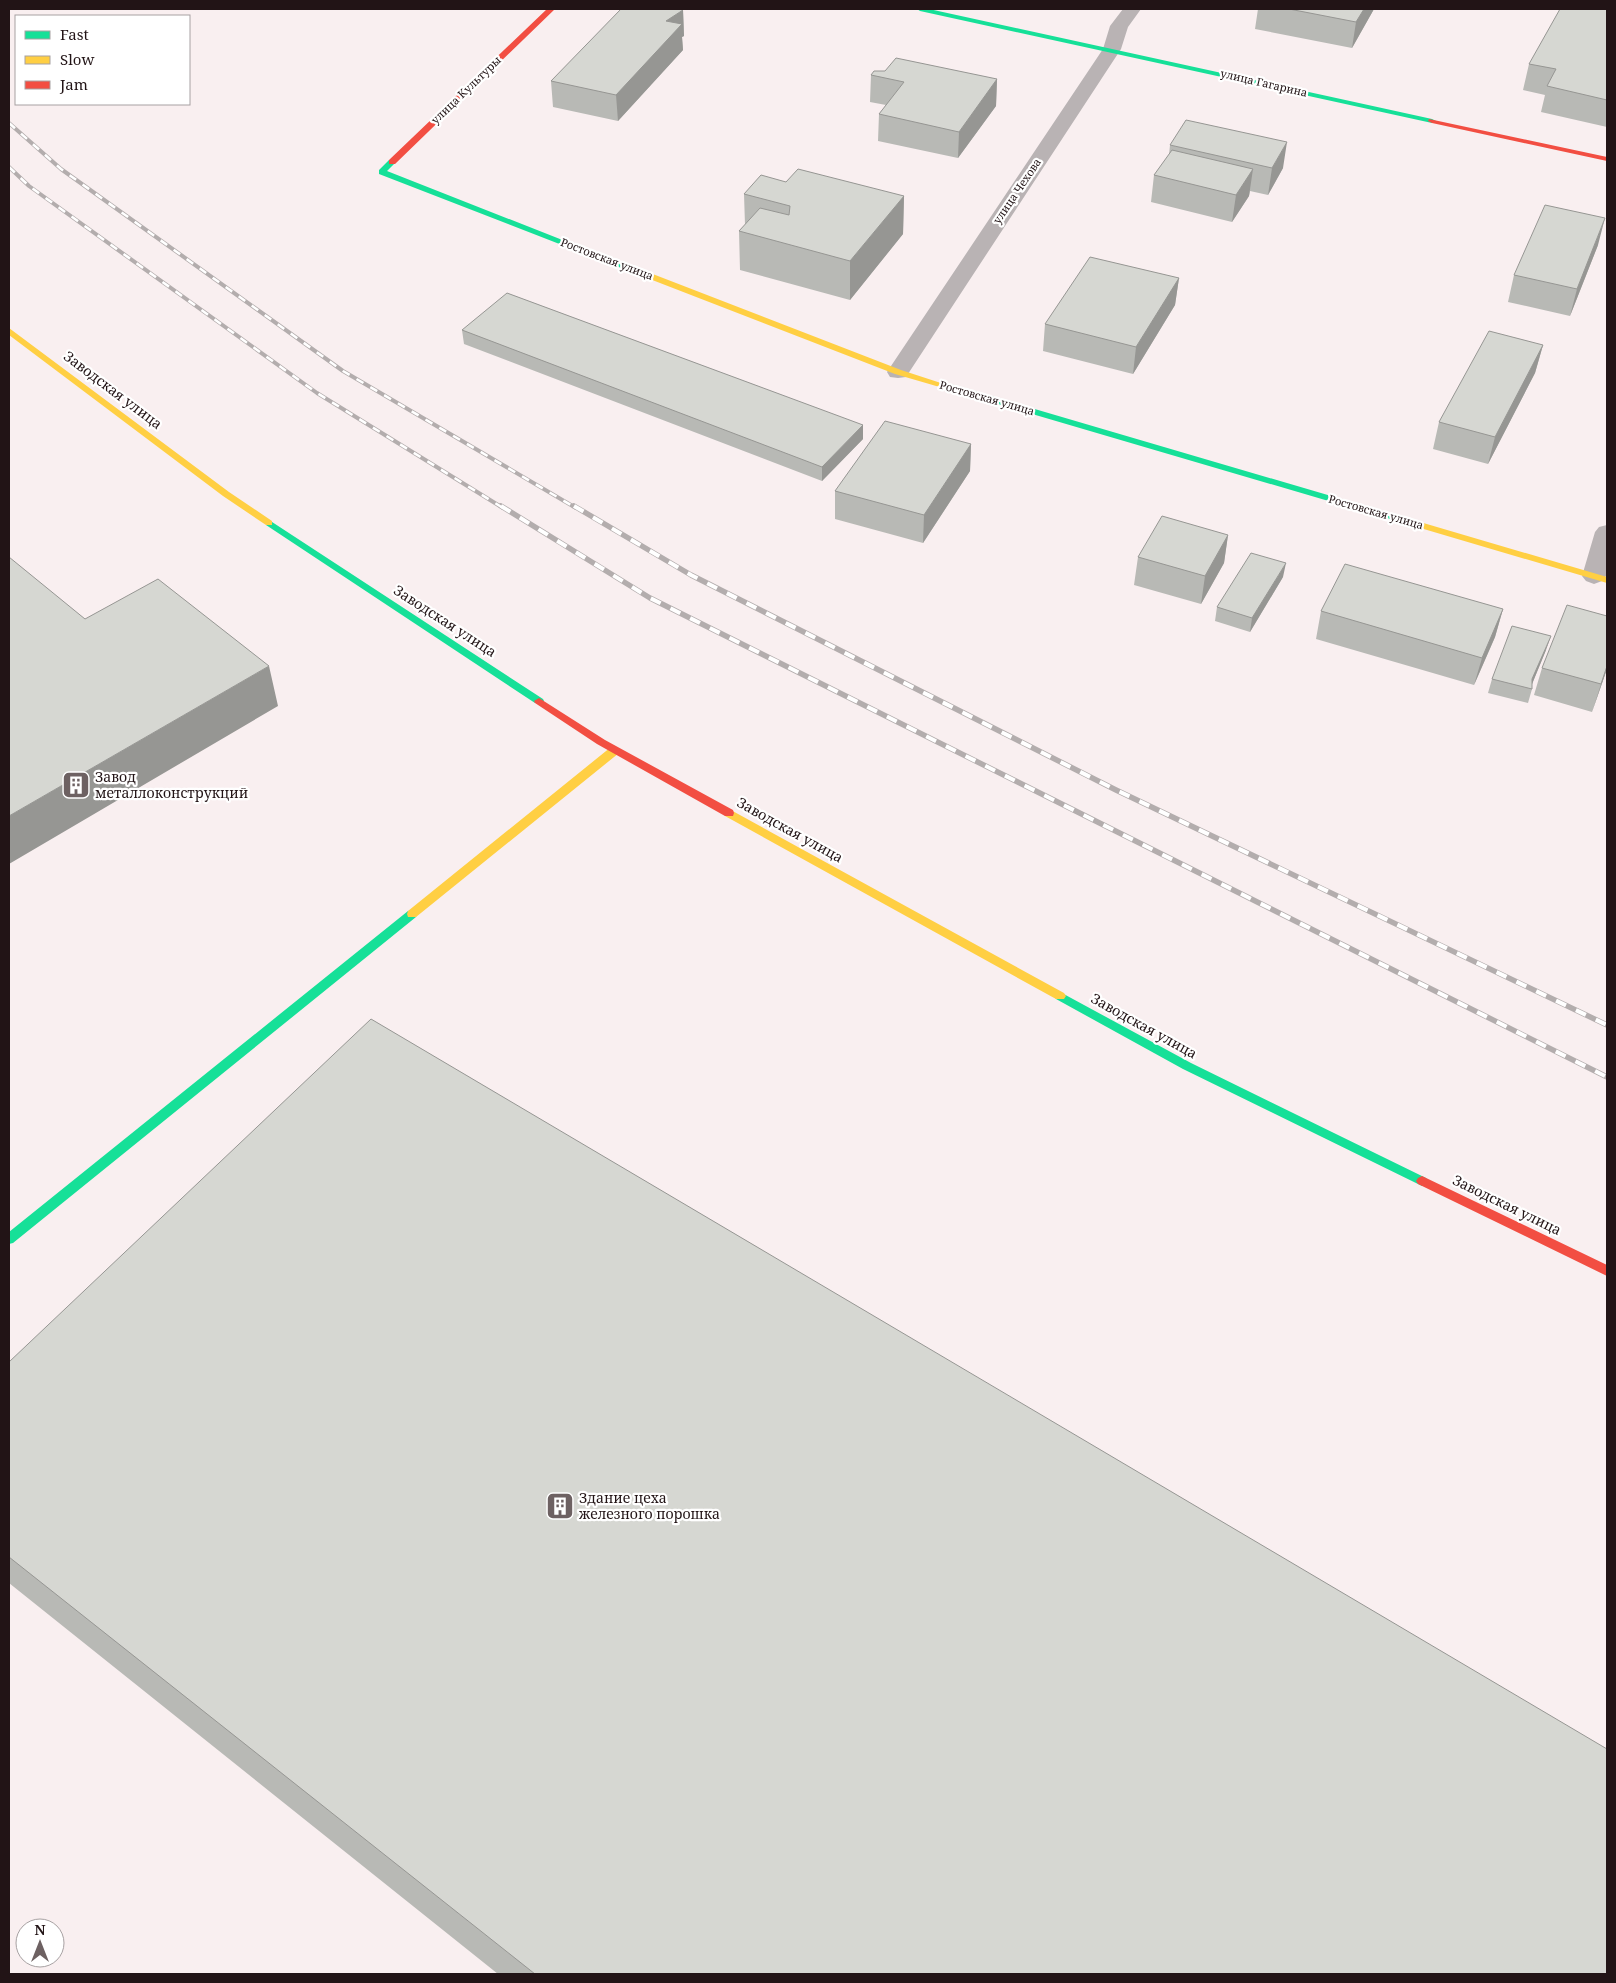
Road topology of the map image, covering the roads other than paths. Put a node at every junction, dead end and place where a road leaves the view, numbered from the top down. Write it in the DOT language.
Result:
graph roads {
  1 [pos="550,9"];
  2 [pos="920,9"];
  3 [pos="1132,9"];
  4 [pos="1112,49"];
  5 [pos="1607,159"];
  6 [pos="382,172"];
  7 [pos="9,331"];
  8 [pos="898,372"];
  9 [pos="1607,532"];
  10 [pos="1601,578"];
  11 [pos="615,750"];
  12 [pos="9,1239"];
  13 [pos="1607,1270"];
  1 -- 6 [label="main road, улица Культуры"];
  2 -- 4 [label="main road, улица Гагарина"];
  3 -- 4 [label="street, улица Чехова"];
  4 -- 5 [label="main road, улица Гагарина"];
  4 -- 8 [label="street, улица Чехова"];
  6 -- 8 [label="main road, Ростовская улица"];
  7 -- 11 [label="main road, Заводская улица"];
  8 -- 10 [label="main road, Ростовская улица"];
  9 -- 10 [label="street"];
  11 -- 12 [label="main road"];
  11 -- 13 [label="main road, Заводская улица"];
}
